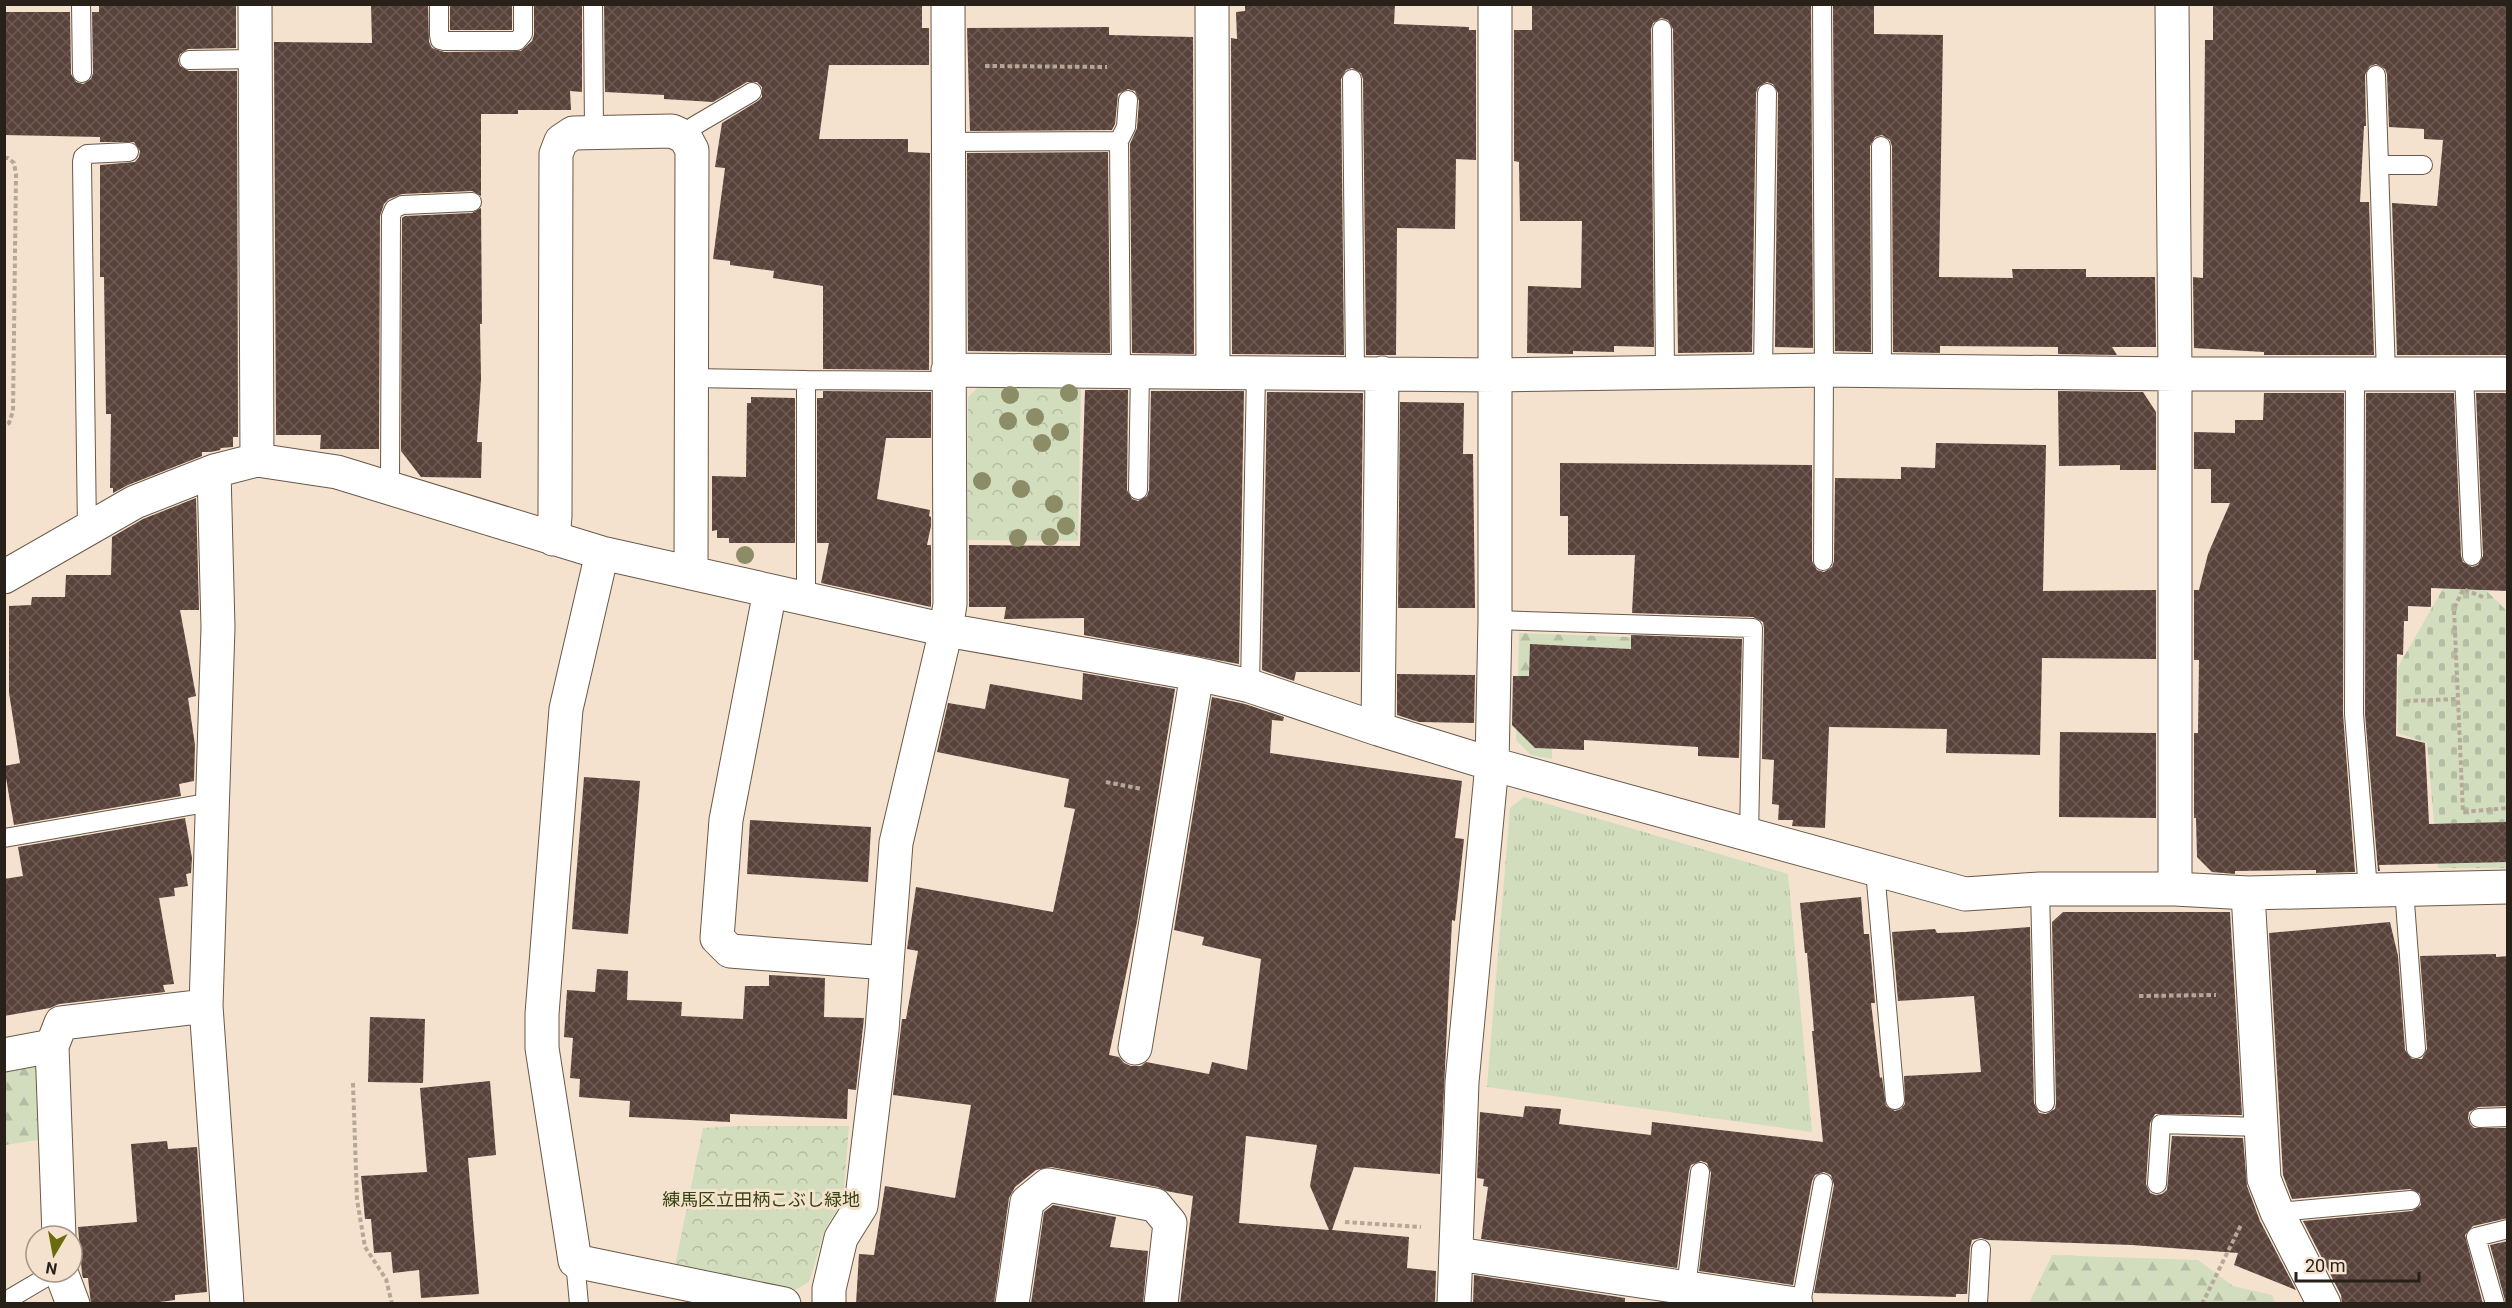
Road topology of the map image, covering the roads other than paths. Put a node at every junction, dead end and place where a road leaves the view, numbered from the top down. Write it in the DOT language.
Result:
graph roads {
  1 [pos="81,4"];
  2 [pos="255,4"];
  3 [pos="439,4"];
  4 [pos="523,4"];
  5 [pos="593,4"];
  6 [pos="948,4"];
  7 [pos="1212,4"];
  8 [pos="1495,4"];
  9 [pos="1822,4"];
  10 [pos="2172,4"];
  11 [pos="1662,29"];
  12 [pos="255,59"];
  13 [pos="189,60"];
  14 [pos="82,73"];
  15 [pos="2376,75"];
  16 [pos="1352,79"];
  17 [pos="752,92"];
  18 [pos="1767,93"];
  19 [pos="1128,100"];
  20 [pos="594,133"];
  21 [pos="685,137"];
  22 [pos="1119,141"];
  23 [pos="948,142"];
  24 [pos="1881,146"];
  25 [pos="129,152"];
  26 [pos="2379,165"];
  27 [pos="2423,165"];
  28 [pos="472,202"];
  29 [pos="1824,370"];
  30 [pos="1130,371"];
  31 [pos="1763,371"];
  32 [pos="1882,371"];
  33 [pos="1213,372"];
  34 [pos="1256,372"];
  35 [pos="1368,373"];
  36 [pos="1665,373"];
  37 [pos="2370,374"];
  38 [pos="2464,374"];
  39 [pos="2508,374"];
  40 [pos="1495,375"];
  41 [pos="2175,375"];
  42 [pos="948,376"];
  43 [pos="692,378"];
  44 [pos="806,380"];
  45 [pos="257,460"];
  46 [pos="214,471"];
  47 [pos="390,488"];
  48 [pos="1138,490"];
  49 [pos="87,530"];
  50 [pos="553,539"];
  51 [pos="602,553"];
  52 [pos="2472,556"];
  53 [pos="1823,561"];
  54 [pos="691,573"];
  55 [pos="4,577"];
  56 [pos="770,591"];
  57 [pos="807,599"];
  58 [pos="1495,620"];
  59 [pos="946,630"];
  60 [pos="1197,674"];
  61 [pos="1250,687"];
  62 [pos="1378,729"];
  63 [pos="1492,764"];
  64 [pos="212,802"];
  65 [pos="1749,836"];
  66 [pos="4,838"];
  67 [pos="1875,870"];
  68 [pos="2508,887"];
  69 [pos="2040,889"];
  70 [pos="2175,889"];
  71 [pos="2404,889"];
  72 [pos="2368,890"];
  73 [pos="2248,893"];
  74 [pos="887,963"];
  75 [pos="207,1006"];
  76 [pos="52,1046"];
  77 [pos="1136,1048"];
  78 [pos="2415,1049"];
  79 [pos="4,1055"];
  80 [pos="1895,1100"];
  81 [pos="2045,1103"];
  82 [pos="2479,1118"];
  83 [pos="2508,1118"];
  84 [pos="2260,1127"];
  85 [pos="1700,1172"];
  86 [pos="1822,1183"];
  87 [pos="2157,1184"];
  88 [pos="2411,1200"];
  89 [pos="2277,1212"];
  90 [pos="59,1224"];
  91 [pos="2508,1229"];
  92 [pos="1457,1242"];
  93 [pos="1981,1249"];
  94 [pos="575,1260"];
  95 [pos="35,1284"];
  96 [pos="66,1284"];
  97 [pos="1686,1288"];
  98 [pos="4,1302"];
  99 [pos="73,1304"];
  100 [pos="227,1304"];
  101 [pos="579,1304"];
  102 [pos="784,1304"];
  103 [pos="829,1304"];
  104 [pos="1012,1304"];
  105 [pos="1161,1304"];
  106 [pos="1454,1304"];
  107 [pos="1796,1304"];
  108 [pos="1801,1304"];
  109 [pos="1978,1304"];
  110 [pos="2324,1304"];
  111 [pos="2495,1304"];
  1 -- 14 [label="lane"];
  2 -- 12 [label="street"];
  3 -- 4 [label="lane"];
  5 -- 20 [label="lane"];
  6 -- 23 [label="street"];
  7 -- 33 [label="street"];
  8 -- 40 [label="street"];
  9 -- 29 [label="lane"];
  10 -- 41 [label="street"];
  11 -- 36 [label="lane"];
  12 -- 13 [label="lane"];
  12 -- 45 [label="street"];
  15 -- 26 [label="lane"];
  16 -- 35 [label="lane"];
  17 -- 21 [label="lane"];
  18 -- 31 [label="lane"];
  19 -- 22 [label="lane"];
  20 -- 21 [label="street"];
  20 -- 50 [label="street"];
  21 -- 43 [label="street"];
  22 -- 23 [label="lane"];
  22 -- 30 [label="lane"];
  23 -- 42 [label="street"];
  24 -- 32 [label="lane"];
  25 -- 49 [label="lane"];
  26 -- 27 [label="lane"];
  26 -- 37 [label="lane"];
  28 -- 47 [label="lane"];
  29 -- 31 [label="street"];
  29 -- 32 [label="street"];
  29 -- 53 [label="lane"];
  30 -- 33 [label="street"];
  30 -- 42 [label="street"];
  30 -- 48 [label="lane"];
  31 -- 36 [label="street"];
  32 -- 41 [label="street"];
  33 -- 34 [label="street"];
  34 -- 35 [label="street"];
  34 -- 61 [label="lane"];
  35 -- 40 [label="street"];
  35 -- 62 [label="street"];
  36 -- 40 [label="street"];
  37 -- 38 [label="street"];
  37 -- 41 [label="street"];
  37 -- 72 [label="lane"];
  38 -- 39 [label="street"];
  38 -- 52 [label="lane"];
  40 -- 58 [label="street"];
  41 -- 70 [label="street"];
  42 -- 44 [label="lane"];
  42 -- 59 [label="street"];
  43 -- 44 [label="lane"];
  43 -- 54 [label="street"];
  44 -- 57 [label="lane"];
  45 -- 46 [label="street"];
  45 -- 47 [label="street"];
  46 -- 49 [label="street"];
  46 -- 64 [label="street"];
  47 -- 50 [label="street"];
  49 -- 55 [label="street"];
  50 -- 51 [label="street"];
  51 -- 54 [label="street"];
  51 -- 94 [label="street"];
  54 -- 56 [label="street"];
  56 -- 57 [label="street"];
  56 -- 74 [label="street"];
  57 -- 59 [label="street"];
  58 -- 63 [label="street"];
  58 -- 65 [label="lane"];
  59 -- 60 [label="street"];
  59 -- 74 [label="street"];
  60 -- 61 [label="street"];
  60 -- 77 [label="street"];
  61 -- 62 [label="street"];
  62 -- 63 [label="street"];
  63 -- 65 [label="street"];
  63 -- 92 [label="street"];
  64 -- 66 [label="lane"];
  64 -- 75 [label="street"];
  65 -- 67 [label="street"];
  67 -- 69 [label="street"];
  67 -- 80 [label="lane"];
  68 -- 71 [label="street"];
  69 -- 70 [label="street"];
  69 -- 81 [label="lane"];
  70 -- 73 [label="street"];
  71 -- 72 [label="street"];
  71 -- 78 [label="lane"];
  72 -- 73 [label="street"];
  73 -- 84 [label="street"];
  74 -- 103 [label="street"];
  75 -- 76 [label="street"];
  75 -- 100 [label="street"];
  76 -- 79 [label="street"];
  76 -- 90 [label="street"];
  82 -- 83 [label="lane"];
  84 -- 87 [label="lane"];
  84 -- 89 [label="street"];
  85 -- 97 [label="lane"];
  86 -- 108 [label="lane"];
  88 -- 89 [label="lane"];
  89 -- 110 [label="street"];
  91 -- 111 [label="lane"];
  92 -- 97 [label="street"];
  92 -- 106 [label="street"];
  93 -- 109 [label="lane"];
  94 -- 101 [label="lane"];
  94 -- 102 [label="street"];
  95 -- 98 [label="lane"];
  96 -- 99 [label="street"];
  97 -- 107 [label="street"];
  104 -- 105 [label="street"];
}
